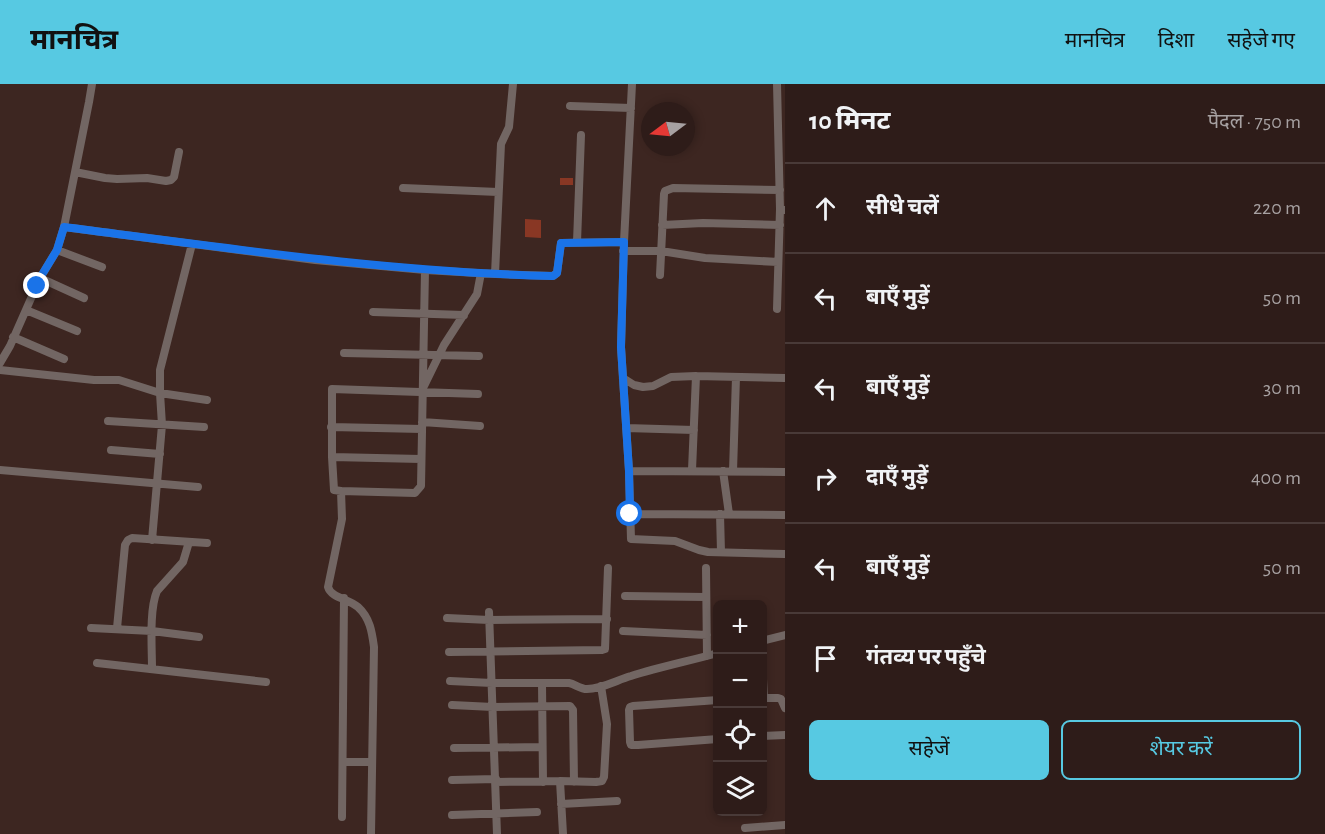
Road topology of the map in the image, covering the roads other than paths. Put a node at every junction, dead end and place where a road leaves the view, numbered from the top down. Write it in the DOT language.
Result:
graph roads {
  1 [pos="92,84"];
  2 [pos="513,84"];
  3 [pos="632,84"];
  4 [pos="777,84"];
  5 [pos="570,106"];
  6 [pos="631,108"];
  7 [pos="581,135"];
  8 [pos="179,152"];
  9 [pos="75,172"];
  10 [pos="403,188"];
  11 [pos="780,190"];
  12 [pos="498,192"];
  13 [pos="783,210"];
  14 [pos="662,225"];
  15 [pos="780,225"];
  16 [pos="64,227"];
  17 [pos="577,242"];
  18 [pos="624,242"];
  19 [pos="192,244"];
  20 [pos="57,250"];
  21 [pos="623,251"];
  22 [pos="661,251"];
  23 [pos="778,262"];
  24 [pos="102,267"];
  25 [pos="425,270"];
  26 [pos="481,273"];
  27 [pos="495,274"];
  28 [pos="660,274"];
  29 [pos="40,278"];
  30 [pos="84,298"];
  31 [pos="777,309"];
  32 [pos="26,310"];
  33 [pos="373,312"];
  34 [pos="424,314"];
  35 [pos="464,315"];
  36 [pos="77,331"];
  37 [pos="13,337"];
  38 [pos="345,353"];
  39 [pos="423,355"];
  40 [pos="439,356"];
  41 [pos="479,356"];
  42 [pos="64,359"];
  43 [pos="0,363"];
  44 [pos="0,370"];
  45 [pos="696,376"];
  46 [pos="736,377"];
  47 [pos="623,378"];
  48 [pos="785,378"];
  49 [pos="422,391"];
  50 [pos="160,393"];
  51 [pos="478,394"];
  52 [pos="207,400"];
  53 [pos="108,421"];
  54 [pos="162,425"];
  55 [pos="422,425"];
  56 [pos="480,426"];
  57 [pos="204,427"];
  58 [pos="331,427"];
  59 [pos="626,428"];
  60 [pos="694,430"];
  61 [pos="111,450"];
  62 [pos="160,454"];
  63 [pos="332,458"];
  64 [pos="421,459"];
  65 [pos="0,470"];
  66 [pos="692,470"];
  67 [pos="629,471"];
  68 [pos="723,471"];
  69 [pos="733,471"];
  70 [pos="785,472"];
  71 [pos="157,484"];
  72 [pos="198,487"];
  73 [pos="341,491"];
  74 [pos="630,514"];
  75 [pos="724,514"];
  76 [pos="785,515"];
  77 [pos="152,540"];
  78 [pos="189,542"];
  79 [pos="207,543"];
  80 [pos="721,552"];
  81 [pos="785,554"];
  82 [pos="608,568"];
  83 [pos="706,568"];
  84 [pos="625,597"];
  85 [pos="706,597"];
  86 [pos="344,598"];
  87 [pos="489,616"];
  88 [pos="447,618"];
  89 [pos="607,619"];
  90 [pos="91,628"];
  91 [pos="117,628"];
  92 [pos="152,631"];
  93 [pos="623,631"];
  94 [pos="707,635"];
  95 [pos="785,635"];
  96 [pos="199,637"];
  97 [pos="767,640"];
  98 [pos="449,652"];
  99 [pos="491,652"];
  100 [pos="714,654"];
  101 [pos="707,656"];
  102 [pos="97,663"];
  103 [pos="152,669"];
  104 [pos="450,681"];
  105 [pos="266,682"];
  106 [pos="492,683"];
  107 [pos="542,683"];
  108 [pos="601,686"];
  109 [pos="767,698"];
  110 [pos="713,700"];
  111 [pos="452,705"];
  112 [pos="493,706"];
  113 [pos="542,706"];
  114 [pos="785,708"];
  115 [pos="785,735"];
  116 [pos="767,736"];
  117 [pos="713,739"];
  118 [pos="494,747"];
  119 [pos="542,747"];
  120 [pos="454,748"];
  121 [pos="343,762"];
  122 [pos="372,762"];
  123 [pos="452,780"];
  124 [pos="496,781"];
  125 [pos="560,781"];
  126 [pos="543,782"];
  127 [pos="574,782"];
  128 [pos="618,801"];
  129 [pos="561,804"];
  130 [pos="537,812"];
  131 [pos="497,814"];
  132 [pos="452,815"];
  133 [pos="342,817"];
  134 [pos="785,825"];
  135 [pos="745,828"];
  136 [pos="370,834"];
  137 [pos="497,834"];
  138 [pos="563,834"];
  1 -- 9 [label="street"];
  2 -- 12 [label="street"];
  3 -- 6 [label="street"];
  4 -- 11 [label="street"];
  5 -- 6 [label="street"];
  6 -- 18 [label="street"];
  7 -- 17 [label="street"];
  8 -- 9 [label="street"];
  9 -- 16 [label="street"];
  10 -- 12 [label="street"];
  11 -- 13 [label="street"];
  11 -- 14 [label="street"];
  12 -- 27 [label="street"];
  13 -- 15 [label="street"];
  14 -- 15 [label="street"];
  14 -- 22 [label="street"];
  15 -- 23 [label="street"];
  16 -- 19 [label="street"];
  16 -- 20 [label="street"];
  17 -- 18 [label="street"];
  17 -- 27 [label="street"];
  18 -- 21 [label="street"];
  19 -- 25 [label="street"];
  19 -- 50 [label="street"];
  20 -- 24 [label="street"];
  20 -- 29 [label="street"];
  21 -- 22 [label="street"];
  21 -- 47 [label="street"];
  22 -- 23 [label="street"];
  22 -- 28 [label="street"];
  23 -- 31 [label="street"];
  25 -- 26 [label="street"];
  25 -- 34 [label="street"];
  26 -- 27 [label="street"];
  26 -- 35 [label="street"];
  29 -- 30 [label="street"];
  29 -- 32 [label="street"];
  32 -- 36 [label="street"];
  32 -- 37 [label="street"];
  33 -- 34 [label="street"];
  34 -- 35 [label="street"];
  34 -- 39 [label="street"];
  35 -- 40 [label="street"];
  37 -- 42 [label="street"];
  37 -- 43 [label="street"];
  38 -- 39 [label="street"];
  39 -- 40 [label="street"];
  39 -- 49 [label="street"];
  40 -- 41 [label="street"];
  40 -- 49 [label="street"];
  44 -- 50 [label="street"];
  45 -- 46 [label="street"];
  45 -- 47 [label="street"];
  45 -- 60 [label="street"];
  46 -- 48 [label="street"];
  46 -- 69 [label="street"];
  47 -- 59 [label="street"];
  49 -- 51 [label="street"];
  49 -- 55 [label="street"];
  49 -- 58 [label="street"];
  50 -- 52 [label="street"];
  50 -- 54 [label="street"];
  53 -- 54 [label="street"];
  54 -- 57 [label="street"];
  54 -- 62 [label="street"];
  55 -- 56 [label="street"];
  55 -- 58 [label="street"];
  55 -- 64 [label="street"];
  58 -- 63 [label="street"];
  59 -- 60 [label="street"];
  59 -- 67 [label="street"];
  60 -- 66 [label="street"];
  61 -- 62 [label="street"];
  62 -- 71 [label="street"];
  63 -- 64 [label="street"];
  63 -- 73 [label="street"];
  64 -- 73 [label="street"];
  65 -- 71 [label="street"];
  66 -- 67 [label="street"];
  66 -- 68 [label="street"];
  67 -- 74 [label="street"];
  68 -- 69 [label="street"];
  68 -- 75 [label="street"];
  69 -- 70 [label="street"];
  71 -- 72 [label="street"];
  71 -- 77 [label="street"];
  73 -- 86 [label="street"];
  74 -- 75 [label="street"];
  74 -- 80 [label="street"];
  75 -- 76 [label="street"];
  75 -- 80 [label="street"];
  77 -- 78 [label="street"];
  77 -- 91 [label="street"];
  78 -- 79 [label="street"];
  78 -- 92 [label="street"];
  80 -- 81 [label="street"];
  82 -- 89 [label="street"];
  83 -- 85 [label="street"];
  84 -- 85 [label="street"];
  85 -- 94 [label="street"];
  86 -- 121 [label="street"];
  86 -- 122 [label="street"];
  87 -- 88 [label="street"];
  87 -- 89 [label="street"];
  87 -- 99 [label="street"];
  89 -- 99 [label="street"];
  90 -- 91 [label="street"];
  91 -- 92 [label="street"];
  92 -- 96 [label="street"];
  92 -- 103 [label="street"];
  93 -- 94 [label="street"];
  94 -- 101 [label="street"];
  95 -- 97 [label="street"];
  98 -- 99 [label="street"];
  99 -- 106 [label="street"];
  100 -- 101 [label="street"];
  101 -- 108 [label="street"];
  102 -- 103 [label="street"];
  103 -- 105 [label="street"];
  104 -- 106 [label="street"];
  106 -- 107 [label="street"];
  106 -- 112 [label="street"];
  107 -- 108 [label="street"];
  107 -- 113 [label="street"];
  108 -- 127 [label="street"];
  109 -- 114 [label="street"];
  110 -- 117 [label="street"];
  111 -- 112 [label="street"];
  112 -- 113 [label="street"];
  112 -- 118 [label="street"];
  113 -- 119 [label="street"];
  113 -- 127 [label="street"];
  115 -- 116 [label="street"];
  118 -- 119 [label="street"];
  118 -- 120 [label="street"];
  118 -- 124 [label="street"];
  119 -- 126 [label="street"];
  121 -- 122 [label="street"];
  121 -- 133 [label="street"];
  122 -- 136 [label="street"];
  123 -- 124 [label="street"];
  124 -- 126 [label="street"];
  124 -- 131 [label="street"];
  125 -- 126 [label="street"];
  125 -- 127 [label="street"];
  125 -- 129 [label="street"];
  128 -- 129 [label="street"];
  129 -- 138 [label="street"];
  130 -- 131 [label="street"];
  131 -- 132 [label="street"];
  131 -- 137 [label="street"];
  134 -- 135 [label="street"];
}
